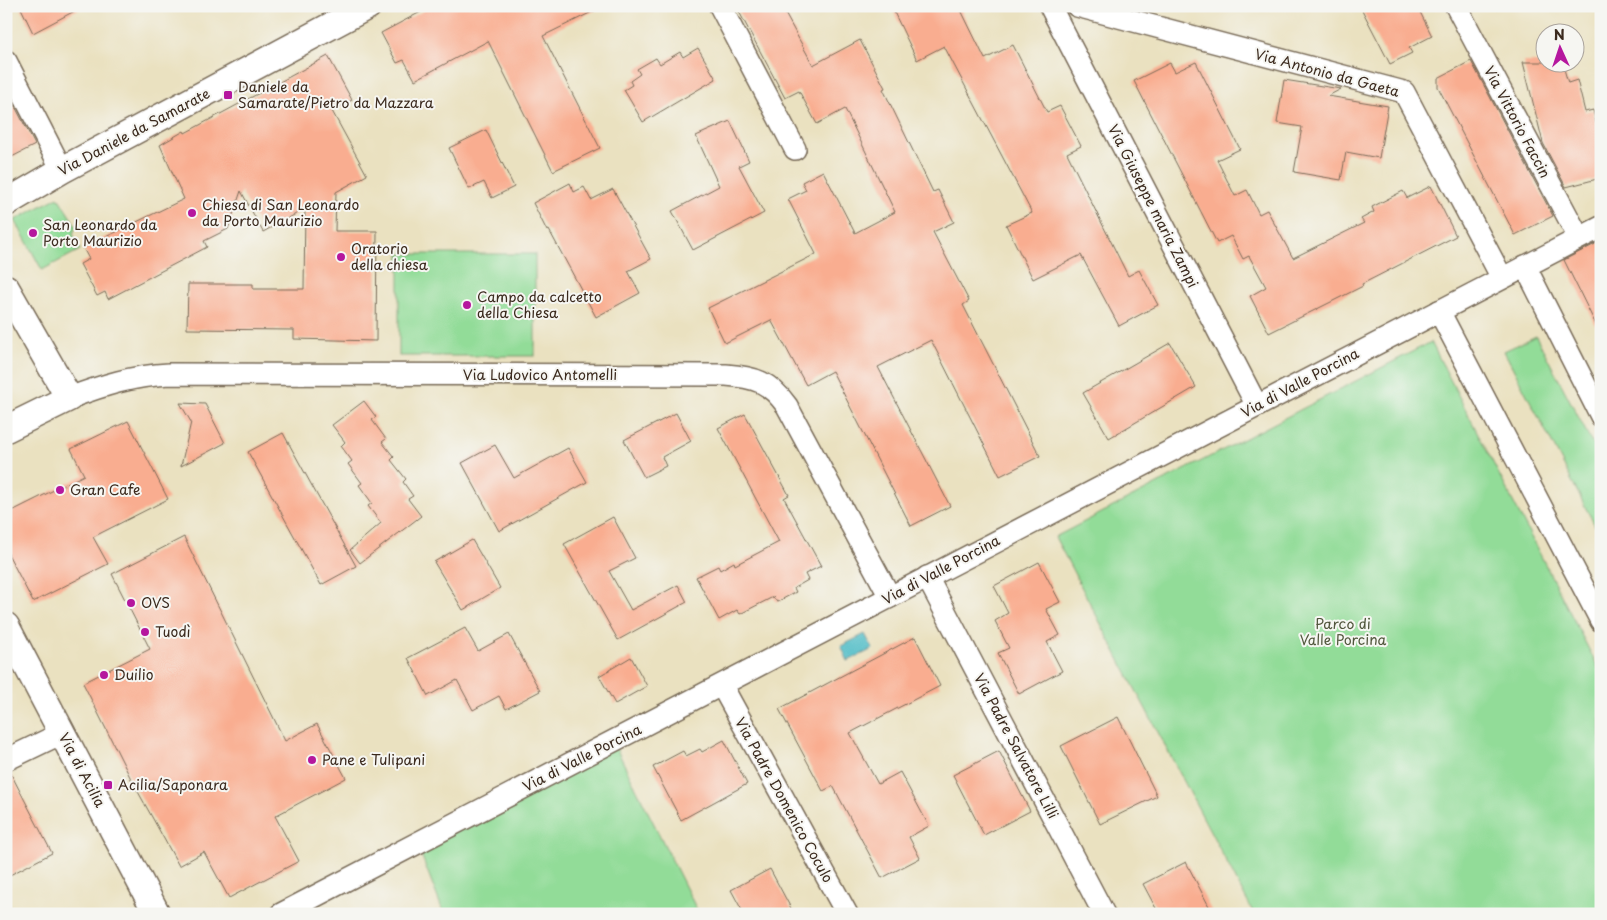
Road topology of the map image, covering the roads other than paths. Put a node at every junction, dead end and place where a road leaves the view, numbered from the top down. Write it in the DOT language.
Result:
graph roads {
  1 [pos="368,6"];
  2 [pos="720,6"];
  3 [pos="1050,6"];
  4 [pos="1077,6"];
  5 [pos="1456,6"];
  6 [pos="6,61"];
  7 [pos="796,149"];
  8 [pos="62,170"];
  9 [pos="6,203"];
  10 [pos="1601,227"];
  11 [pos="1579,238"];
  12 [pos="1525,266"];
  13 [pos="1502,278"];
  14 [pos="6,288"];
  15 [pos="1440,311"];
  16 [pos="69,398"];
  17 [pos="1257,406"];
  18 [pos="1601,416"];
  19 [pos="6,429"];
  20 [pos="927,578"];
  21 [pos="890,597"];
  22 [pos="1601,621"];
  23 [pos="6,626"];
  24 [pos="722,686"];
  25 [pos="62,733"];
  26 [pos="6,760"];
  27 [pos="158,914"];
  28 [pos="281,914"];
  29 [pos="847,914"];
  30 [pos="1104,914"];
  1 -- 8 [label="street, Via Daniele da Samarate"];
  2 -- 7 [label="street"];
  3 -- 17 [label="street, Via Giuseppe maria Zampi"];
  4 -- 13 [label="street, Via Antonio da Gaeta"];
  5 -- 11 [label="street, Via Vittorio Faccin"];
  6 -- 8 [label="street"];
  8 -- 9 [label="street, Via Daniele da Samarate"];
  10 -- 11 [label="street, Via di Valle Porcina"];
  11 -- 12 [label="street, Via di Valle Porcina"];
  12 -- 13 [label="street, Via di Valle Porcina"];
  12 -- 18 [label="street"];
  13 -- 15 [label="street, Via di Valle Porcina"];
  14 -- 16 [label="street"];
  15 -- 17 [label="street, Via di Valle Porcina"];
  15 -- 22 [label="street"];
  16 -- 19 [label="street"];
  16 -- 21 [label="street, Via Ludovico Antomelli"];
  17 -- 20 [label="street, Via di Valle Porcina"];
  20 -- 21 [label="street, Via di Valle Porcina"];
  20 -- 30 [label="street, Via Padre Salvatore Lilli"];
  21 -- 24 [label="street, Via di Valle Porcina"];
  23 -- 25 [label="street, Via di Acilia"];
  24 -- 28 [label="street, Via di Valle Porcina"];
  24 -- 29 [label="street, Via Padre Domenico Coculo"];
  25 -- 26 [label="street"];
  25 -- 27 [label="street, Via di Acilia"];
}
